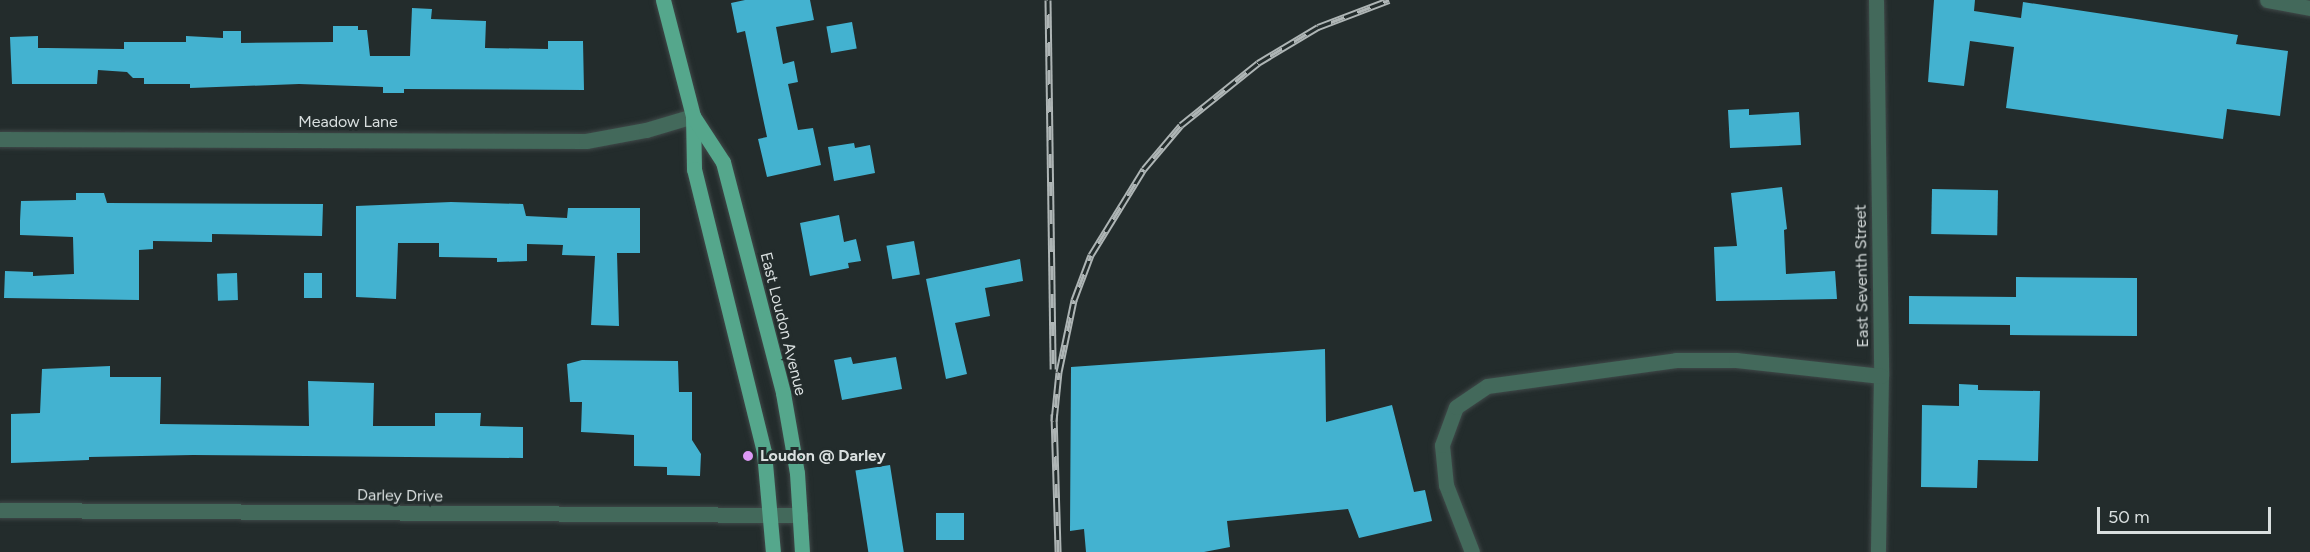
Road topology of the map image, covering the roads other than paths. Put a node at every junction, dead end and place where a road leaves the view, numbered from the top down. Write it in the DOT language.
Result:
graph roads {
  1 [pos="663,0"];
  2 [pos="1876,0"];
  3 [pos="2268,0"];
  4 [pos="2310,8"];
  5 [pos="693,116"];
  6 [pos="0,139"];
  7 [pos="1881,376"];
  8 [pos="0,510"];
  9 [pos="772,515"];
  10 [pos="800,515"];
  11 [pos="773,552"];
  12 [pos="802,552"];
  13 [pos="1472,552"];
  14 [pos="1878,552"];
  1 -- 5 [label="main road, East Loudon Avenue"];
  2 -- 7 [label="street, East Seventh Street"];
  3 -- 4 [label="street"];
  5 -- 6 [label="street, Meadow Lane"];
  5 -- 9 [label="main road, East Loudon Avenue"];
  5 -- 10 [label="main road, East Loudon Avenue"];
  7 -- 13 [label="street"];
  7 -- 14 [label="street, East Seventh Street"];
  8 -- 9 [label="street, Darley Drive"];
  9 -- 10 [label="street, Darley Drive"];
  9 -- 11 [label="main road, East Loudon Avenue"];
  10 -- 12 [label="main road, East Loudon Avenue"];
}
